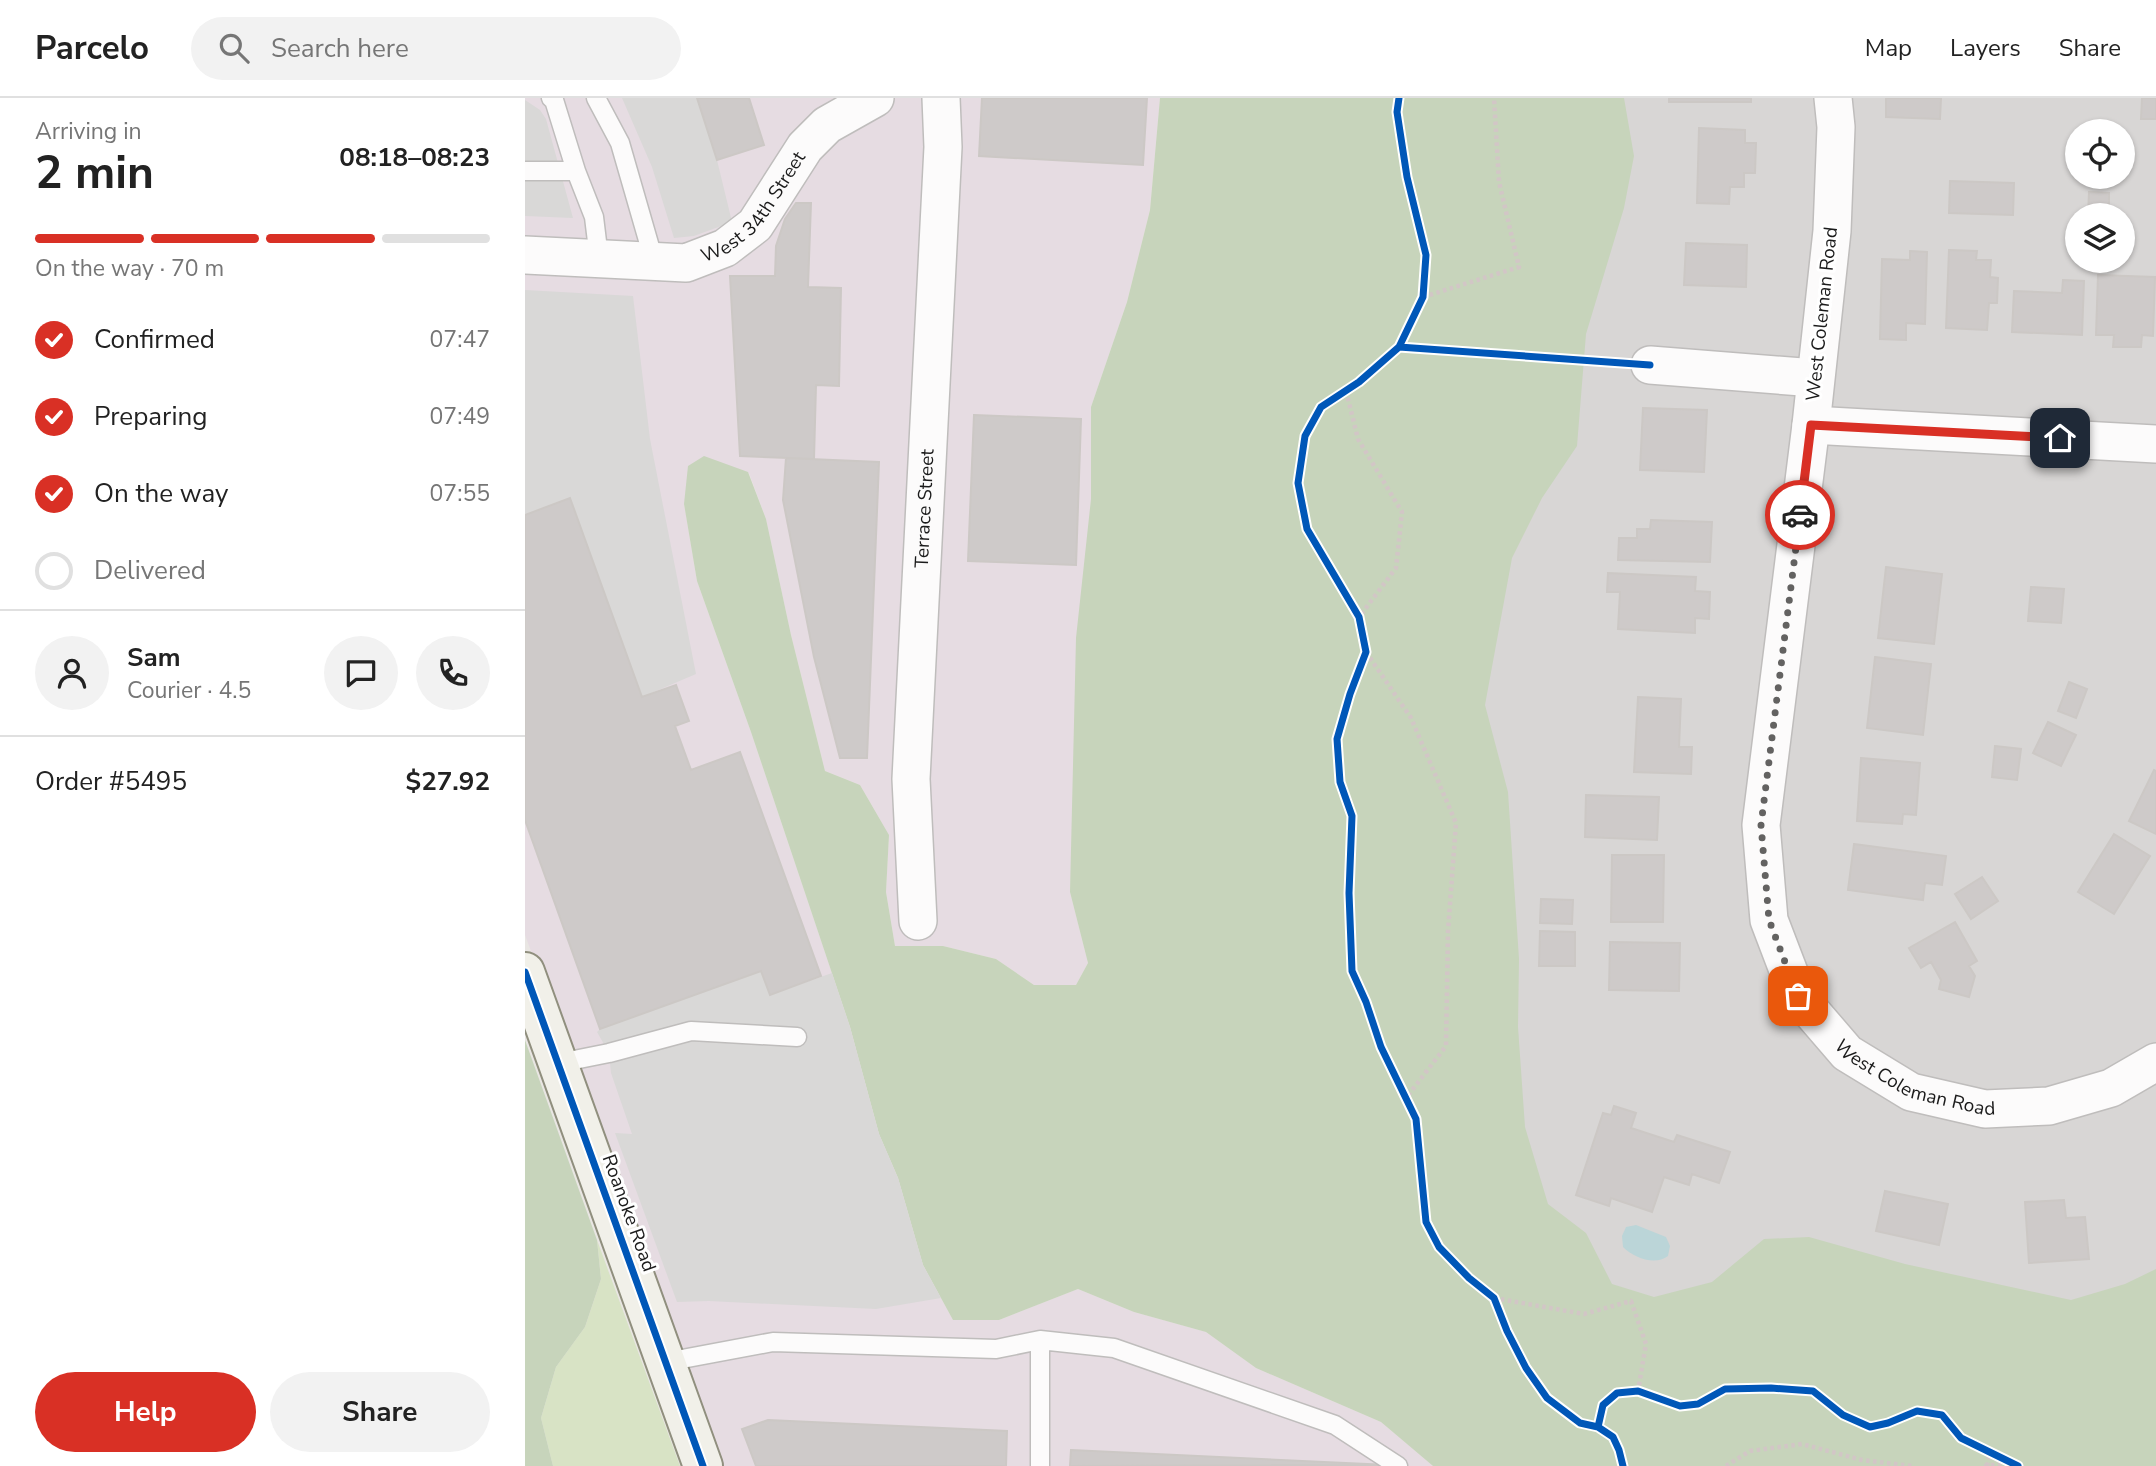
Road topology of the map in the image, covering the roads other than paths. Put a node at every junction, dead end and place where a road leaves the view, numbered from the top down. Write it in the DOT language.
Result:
graph roads {
  1 [pos="551,98"];
  2 [pos="596,98"];
  3 [pos="875,98"];
  4 [pos="941,98"];
  5 [pos="1833,98"];
  6 [pos="525,171"];
  7 [pos="576,171"];
  8 [pos="525,255"];
  9 [pos="599,258"];
  10 [pos="654,261"];
  11 [pos="1650,365"];
  12 [pos="1815,378"];
  13 [pos="1811,425"];
  14 [pos="2156,444"];
  15 [pos="918,921"];
  16 [pos="525,972"];
  17 [pos="796,1037"];
  18 [pos="2156,1062"];
  19 [pos="559,1063"];
  20 [pos="1040,1340"];
  21 [pos="666,1362"];
  22 [pos="703,1466"];
  23 [pos="1039,1466"];
  24 [pos="1398,1466"];
  1 -- 7 [label="lane"];
  2 -- 10 [label="lane"];
  3 -- 10 [label="street, West 34th Street"];
  4 -- 15 [label="street, Terrace Street"];
  5 -- 12 [label="street, West Coleman Road"];
  6 -- 7 [label="lane"];
  7 -- 9 [label="lane"];
  8 -- 9 [label="street, West 34th Street"];
  9 -- 10 [label="street, West 34th Street"];
  11 -- 12 [label="street"];
  12 -- 13 [label="street, West Coleman Road"];
  13 -- 14 [label="street"];
  13 -- 18 [label="street, West Coleman Road"];
  16 -- 19 [label="street, Roanoke Road"];
  17 -- 19 [label="lane"];
  19 -- 21 [label="street, Roanoke Road"];
  20 -- 21 [label="lane"];
  20 -- 23 [label="lane"];
  20 -- 24 [label="lane"];
  21 -- 22 [label="street, Roanoke Road"];
}
